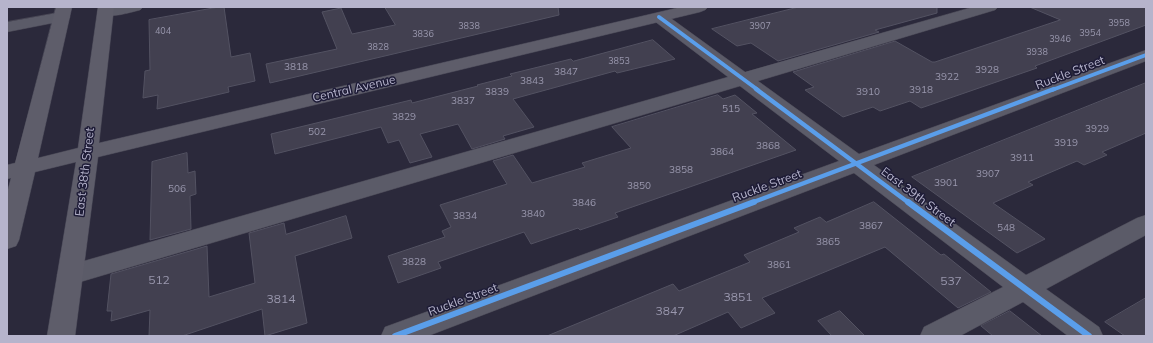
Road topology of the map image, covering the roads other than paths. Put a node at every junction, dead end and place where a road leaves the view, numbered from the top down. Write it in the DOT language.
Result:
graph roads {
  1 [pos="135,7"];
  2 [pos="700,7"];
  3 [pos="990,7"];
  4 [pos="105,10"];
  5 [pos="63,12"];
  6 [pos="659,17"];
  7 [pos="7,27"];
  8 [pos="1146,55"];
  9 [pos="743,79"];
  10 [pos="87,152"];
  11 [pos="857,164"];
  12 [pos="16,169"];
  13 [pos="1146,224"];
  14 [pos="7,240"];
  15 [pos="70,276"];
  16 [pos="1024,288"];
  17 [pos="61,336"];
  18 [pos="395,336"];
  19 [pos="934,336"];
  20 [pos="1089,336"];
  1 -- 4 [label="street"];
  2 -- 6 [label="main road, Central Avenue"];
  3 -- 9 [label="street"];
  4 -- 10 [label="main road, East 38th Street"];
  5 -- 7 [label="street"];
  5 -- 12 [label="main road"];
  6 -- 9 [label="street, East 39th Street"];
  6 -- 10 [label="main road, Central Avenue"];
  8 -- 11 [label="street, Ruckle Street"];
  9 -- 11 [label="street, East 39th Street"];
  9 -- 15 [label="street"];
  10 -- 12 [label="main road, Central Avenue"];
  10 -- 15 [label="main road, East 38th Street"];
  11 -- 16 [label="street, East 39th Street"];
  11 -- 18 [label="street, Ruckle Street"];
  12 -- 14 [label="main road"];
  13 -- 16 [label="street"];
  15 -- 17 [label="main road, East 38th Street"];
  16 -- 19 [label="street"];
  16 -- 20 [label="street, East 39th Street"];
}
